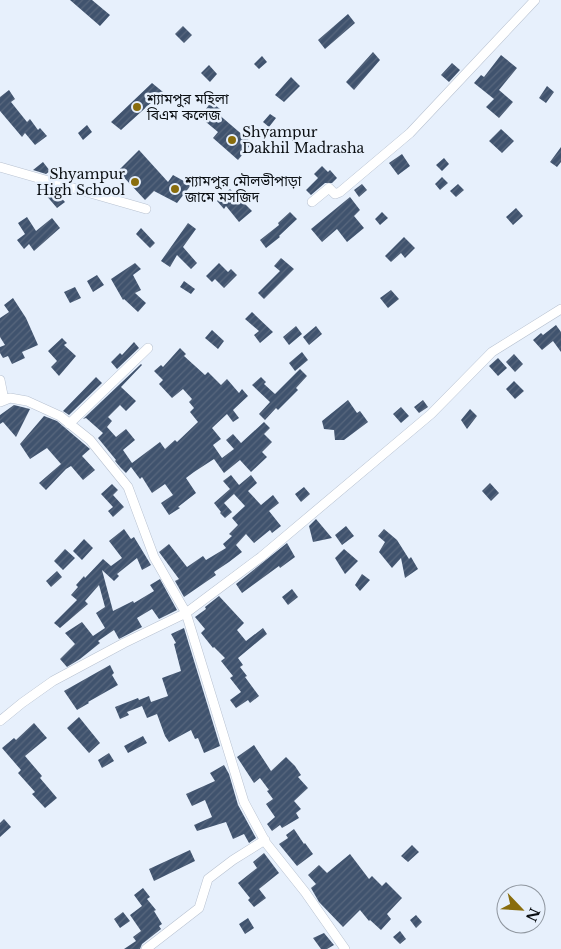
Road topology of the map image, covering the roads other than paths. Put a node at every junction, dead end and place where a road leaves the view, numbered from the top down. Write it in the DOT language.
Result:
graph roads {
  1 [pos="535,0"];
  2 [pos="0,167"];
  3 [pos="312,202"];
  4 [pos="146,209"];
  5 [pos="561,309"];
  6 [pos="148,348"];
  7 [pos="0,380"];
  8 [pos="2,401"];
  9 [pos="69,424"];
  10 [pos="186,613"];
  11 [pos="0,720"];
  12 [pos="264,840"];
  13 [pos="146,949"];
  14 [pos="345,949"];
  1 -- 3 [label="street"];
  2 -- 4 [label="street"];
  5 -- 10 [label="street"];
  6 -- 9 [label="street"];
  7 -- 8 [label="street"];
  8 -- 9 [label="street"];
  9 -- 10 [label="street"];
  10 -- 11 [label="street"];
  10 -- 12 [label="street"];
  12 -- 13 [label="street"];
  12 -- 14 [label="street"];
}
